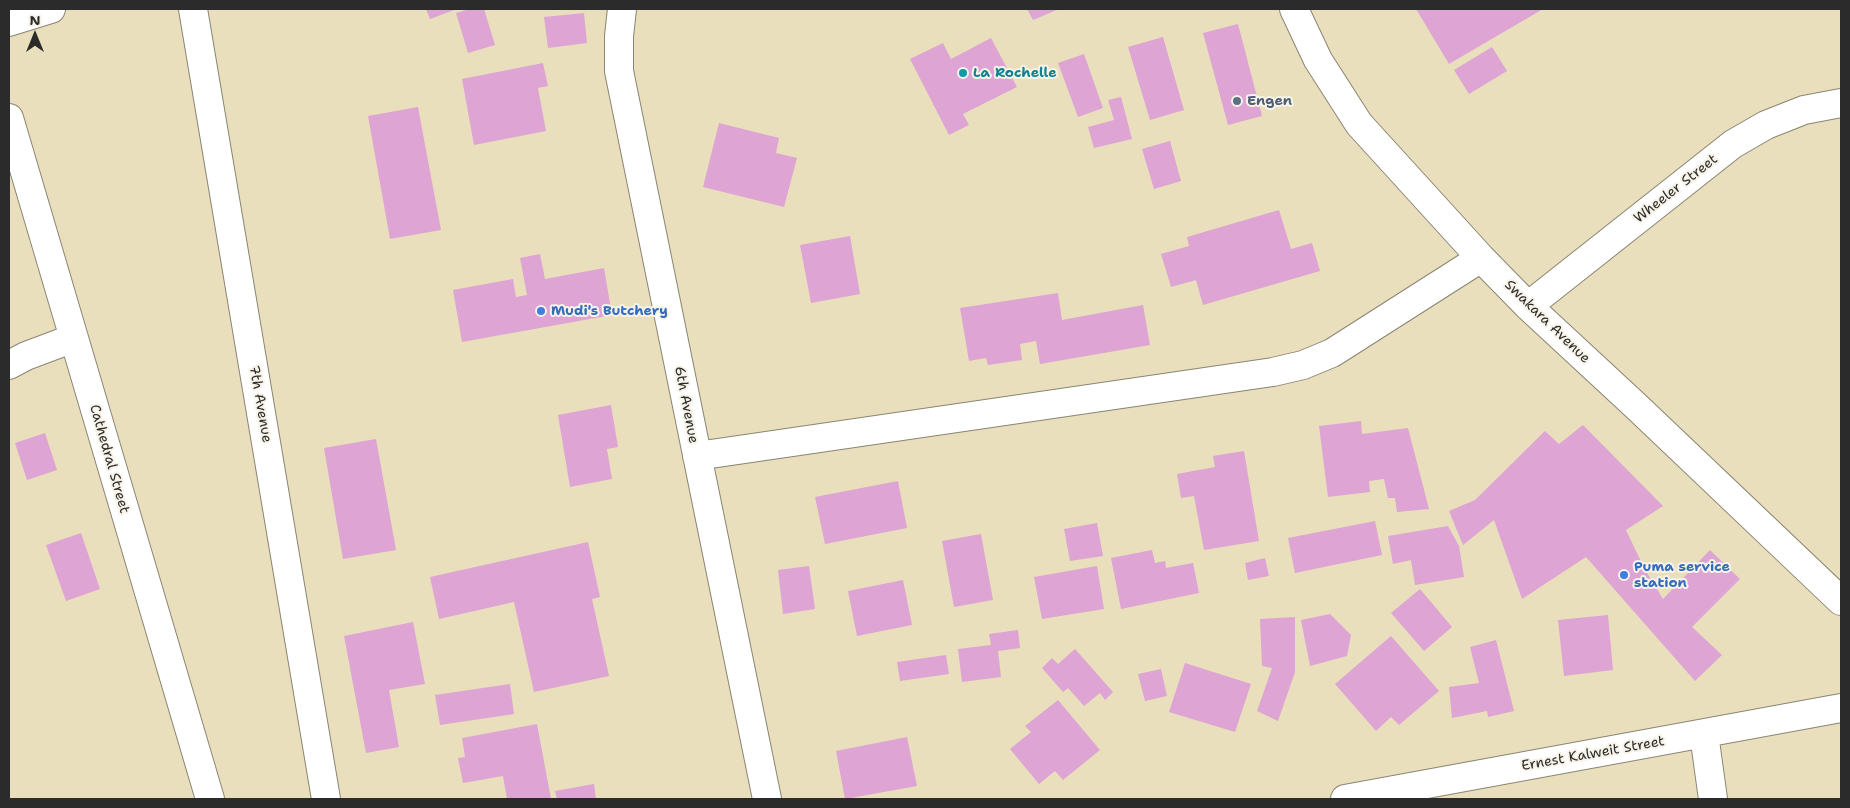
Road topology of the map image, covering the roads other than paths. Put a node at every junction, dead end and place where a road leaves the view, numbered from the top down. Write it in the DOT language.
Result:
graph roads {
  1 [pos="51,9"];
  2 [pos="193,9"];
  3 [pos="622,9"];
  4 [pos="1294,9"];
  5 [pos="9,22"];
  6 [pos="1841,103"];
  7 [pos="9,118"];
  8 [pos="1481,258"];
  9 [pos="1528,306"];
  10 [pos="74,338"];
  11 [pos="9,365"];
  12 [pos="697,456"];
  13 [pos="1838,591"];
  14 [pos="1841,708"];
  15 [pos="1704,734"];
  16 [pos="210,799"];
  17 [pos="326,799"];
  18 [pos="767,799"];
  19 [pos="1345,799"];
  20 [pos="1713,799"];
  1 -- 5 [label="street"];
  2 -- 17 [label="street, 7th Avenue"];
  3 -- 12 [label="street, 6th Avenue"];
  4 -- 8 [label="street, Swakara Avenue"];
  6 -- 9 [label="street, Wheeler Street"];
  7 -- 10 [label="street, Cathedral Street"];
  8 -- 9 [label="street, Swakara Avenue"];
  8 -- 12 [label="street"];
  9 -- 13 [label="street, Swakara Avenue"];
  10 -- 11 [label="street"];
  10 -- 16 [label="street, Cathedral Street"];
  12 -- 18 [label="street, 6th Avenue"];
  14 -- 15 [label="street, Ernest Kalweit Street"];
  15 -- 19 [label="street, Ernest Kalweit Street"];
  15 -- 20 [label="street"];
}
